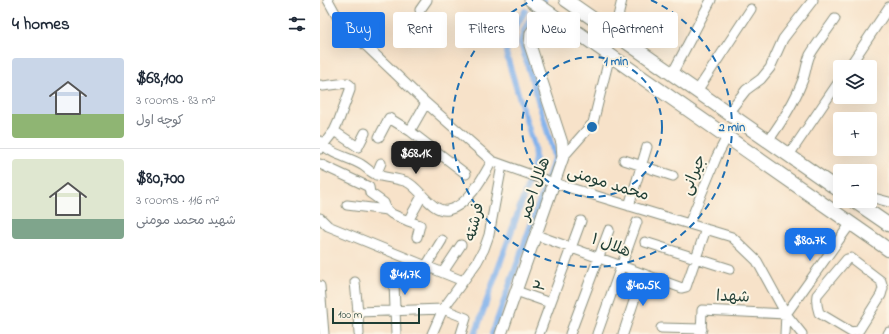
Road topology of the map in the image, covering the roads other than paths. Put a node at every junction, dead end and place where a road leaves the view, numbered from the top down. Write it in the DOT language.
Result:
graph roads {
  1 [pos="328,0"];
  2 [pos="427,0"];
  3 [pos="531,0"];
  4 [pos="566,0"];
  5 [pos="622,0"];
  6 [pos="711,0"];
  7 [pos="813,0"];
  8 [pos="889,7"];
  9 [pos="751,9"];
  10 [pos="420,10"];
  11 [pos="547,11"];
  12 [pos="619,12"];
  13 [pos="588,15"];
  14 [pos="835,20"];
  15 [pos="635,48"];
  16 [pos="610,55"];
  17 [pos="854,60"];
  18 [pos="672,74"];
  19 [pos="320,85"];
  20 [pos="833,90"];
  21 [pos="697,91"];
  22 [pos="426,103"];
  23 [pos="728,113"];
  24 [pos="334,131"];
  25 [pos="410,131"];
  26 [pos="365,133"];
  27 [pos="379,137"];
  28 [pos="727,137"];
  29 [pos="768,141"];
  30 [pos="321,145"];
  31 [pos="647,147"];
  32 [pos="787,154"];
  33 [pos="563,157"];
  34 [pos="624,160"];
  35 [pos="492,161"];
  36 [pos="381,163"];
  37 [pos="320,164"];
  38 [pos="502,165"];
  39 [pos="803,165"];
  40 [pos="642,166"];
  41 [pos="774,170"];
  42 [pos="466,174"];
  43 [pos="376,175"];
  44 [pos="673,176"];
  45 [pos="791,181"];
  46 [pos="552,182"];
  47 [pos="833,186"];
  48 [pos="422,196"];
  49 [pos="877,202"];
  50 [pos="889,202"];
  51 [pos="347,205"];
  52 [pos="629,206"];
  53 [pos="871,208"];
  54 [pos="387,210"];
  55 [pos="320,218"];
  56 [pos="408,220"];
  57 [pos="581,221"];
  58 [pos="637,222"];
  59 [pos="851,223"];
  60 [pos="689,224"];
  61 [pos="889,225"];
  62 [pos="706,229"];
  63 [pos="609,230"];
  64 [pos="536,235"];
  65 [pos="417,237"];
  66 [pos="442,240"];
  67 [pos="645,242"];
  68 [pos="462,245"];
  69 [pos="571,248"];
  70 [pos="889,250"];
  71 [pos="599,258"];
  72 [pos="696,258"];
  73 [pos="426,266"];
  74 [pos="621,266"];
  75 [pos="820,266"];
  76 [pos="730,268"];
  77 [pos="443,272"];
  78 [pos="643,274"];
  79 [pos="832,277"];
  80 [pos="463,280"];
  81 [pos="355,282"];
  82 [pos="394,283"];
  83 [pos="320,286"];
  84 [pos="516,291"];
  85 [pos="550,303"];
  86 [pos="443,309"];
  87 [pos="395,311"];
  88 [pos="358,312"];
  89 [pos="786,314"];
  90 [pos="661,328"];
  91 [pos="701,331"];
  92 [pos="324,334"];
  93 [pos="359,334"];
  94 [pos="396,334"];
  95 [pos="432,334"];
  96 [pos="461,334"];
  97 [pos="501,334"];
  98 [pos="539,334"];
  99 [pos="570,334"];
  100 [pos="597,334"];
  101 [pos="623,334"];
  102 [pos="786,334"];
  103 [pos="802,334"];
  1 -- 22 [label="street, محمد مومنی"];
  2 -- 10 [label="street"];
  3 -- 11 [label="highway"];
  4 -- 13 [label="highway"];
  5 -- 12 [label="street"];
  6 -- 18 [label="street"];
  7 -- 23 [label="street"];
  8 -- 17 [label="street"];
  9 -- 21 [label="street"];
  11 -- 16 [label="highway"];
  11 -- 33 [label="main road, هلال احمر"];
  14 -- 29 [label="street"];
  15 -- 18 [label="highway"];
  16 -- 28 [label="highway"];
  16 -- 33 [label="street"];
  18 -- 21 [label="highway"];
  19 -- 24 [label="street"];
  20 -- 32 [label="street"];
  21 -- 23 [label="highway"];
  22 -- 25 [label="street"];
  22 -- 35 [label="street, محمد مومنی"];
  23 -- 29 [label="highway"];
  24 -- 26 [label="street"];
  24 -- 30 [label="street"];
  25 -- 27 [label="street"];
  25 -- 42 [label="street"];
  28 -- 41 [label="highway"];
  28 -- 60 [label="street, جیرانی"];
  29 -- 32 [label="highway"];
  30 -- 43 [label="street"];
  31 -- 40 [label="street"];
  32 -- 39 [label="highway"];
  32 -- 41 [label="highway"];
  33 -- 46 [label="main road, هلال احمر"];
  34 -- 40 [label="street"];
  35 -- 38 [label="street, محمد مومنی"];
  35 -- 48 [label="street"];
  36 -- 43 [label="street"];
  37 -- 54 [label="street"];
  38 -- 46 [label="street, محمد مومنی"];
  38 -- 80 [label="street, فرشته"];
  39 -- 45 [label="highway"];
  39 -- 47 [label="highway"];
  40 -- 44 [label="street"];
  40 -- 52 [label="street"];
  41 -- 45 [label="highway"];
  43 -- 48 [label="street"];
  45 -- 59 [label="highway"];
  46 -- 52 [label="street, محمد مومنی"];
  46 -- 64 [label="main road, هلال احمر"];
  48 -- 56 [label="street"];
  49 -- 50 [label="street"];
  51 -- 54 [label="street"];
  52 -- 60 [label="street, محمد مومنی"];
  53 -- 61 [label="highway"];
  54 -- 56 [label="street"];
  55 -- 73 [label="street"];
  56 -- 65 [label="street"];
  57 -- 69 [label="street, ۲"];
  58 -- 74 [label="street"];
  59 -- 70 [label="highway"];
  59 -- 75 [label="street"];
  60 -- 62 [label="street, محمد مومنی"];
  62 -- 72 [label="street, هلال ۱"];
  62 -- 89 [label="street, محمد مومنی"];
  63 -- 71 [label="street"];
  64 -- 69 [label="street, هلال ۱"];
  64 -- 84 [label="main road, هلال احمر"];
  66 -- 73 [label="street"];
  67 -- 72 [label="street"];
  68 -- 77 [label="street"];
  69 -- 71 [label="street, هلال ۱"];
  69 -- 85 [label="street, ۲"];
  71 -- 74 [label="street, هلال ۱"];
  71 -- 99 [label="street"];
  72 -- 76 [label="street"];
  72 -- 78 [label="street, هلال ۱"];
  73 -- 77 [label="street"];
  74 -- 78 [label="street, هلال ۱"];
  74 -- 100 [label="street"];
  75 -- 79 [label="street"];
  75 -- 89 [label="street"];
  77 -- 80 [label="street"];
  78 -- 101 [label="street"];
  79 -- 79 [label="street"];
  80 -- 86 [label="street, فرشته"];
  81 -- 88 [label="street"];
  82 -- 87 [label="street"];
  83 -- 92 [label="street"];
  84 -- 85 [label="street"];
  84 -- 97 [label="main road, هلال احمر"];
  85 -- 98 [label="street, ۲"];
  86 -- 87 [label="street"];
  86 -- 95 [label="street, فرشته"];
  86 -- 96 [label="street"];
  87 -- 88 [label="street"];
  87 -- 94 [label="street"];
  88 -- 93 [label="street"];
  89 -- 91 [label="street, شهدا"];
  89 -- 102 [label="street"];
  89 -- 103 [label="street, محمد مومنی"];
  90 -- 91 [label="street"];
}
